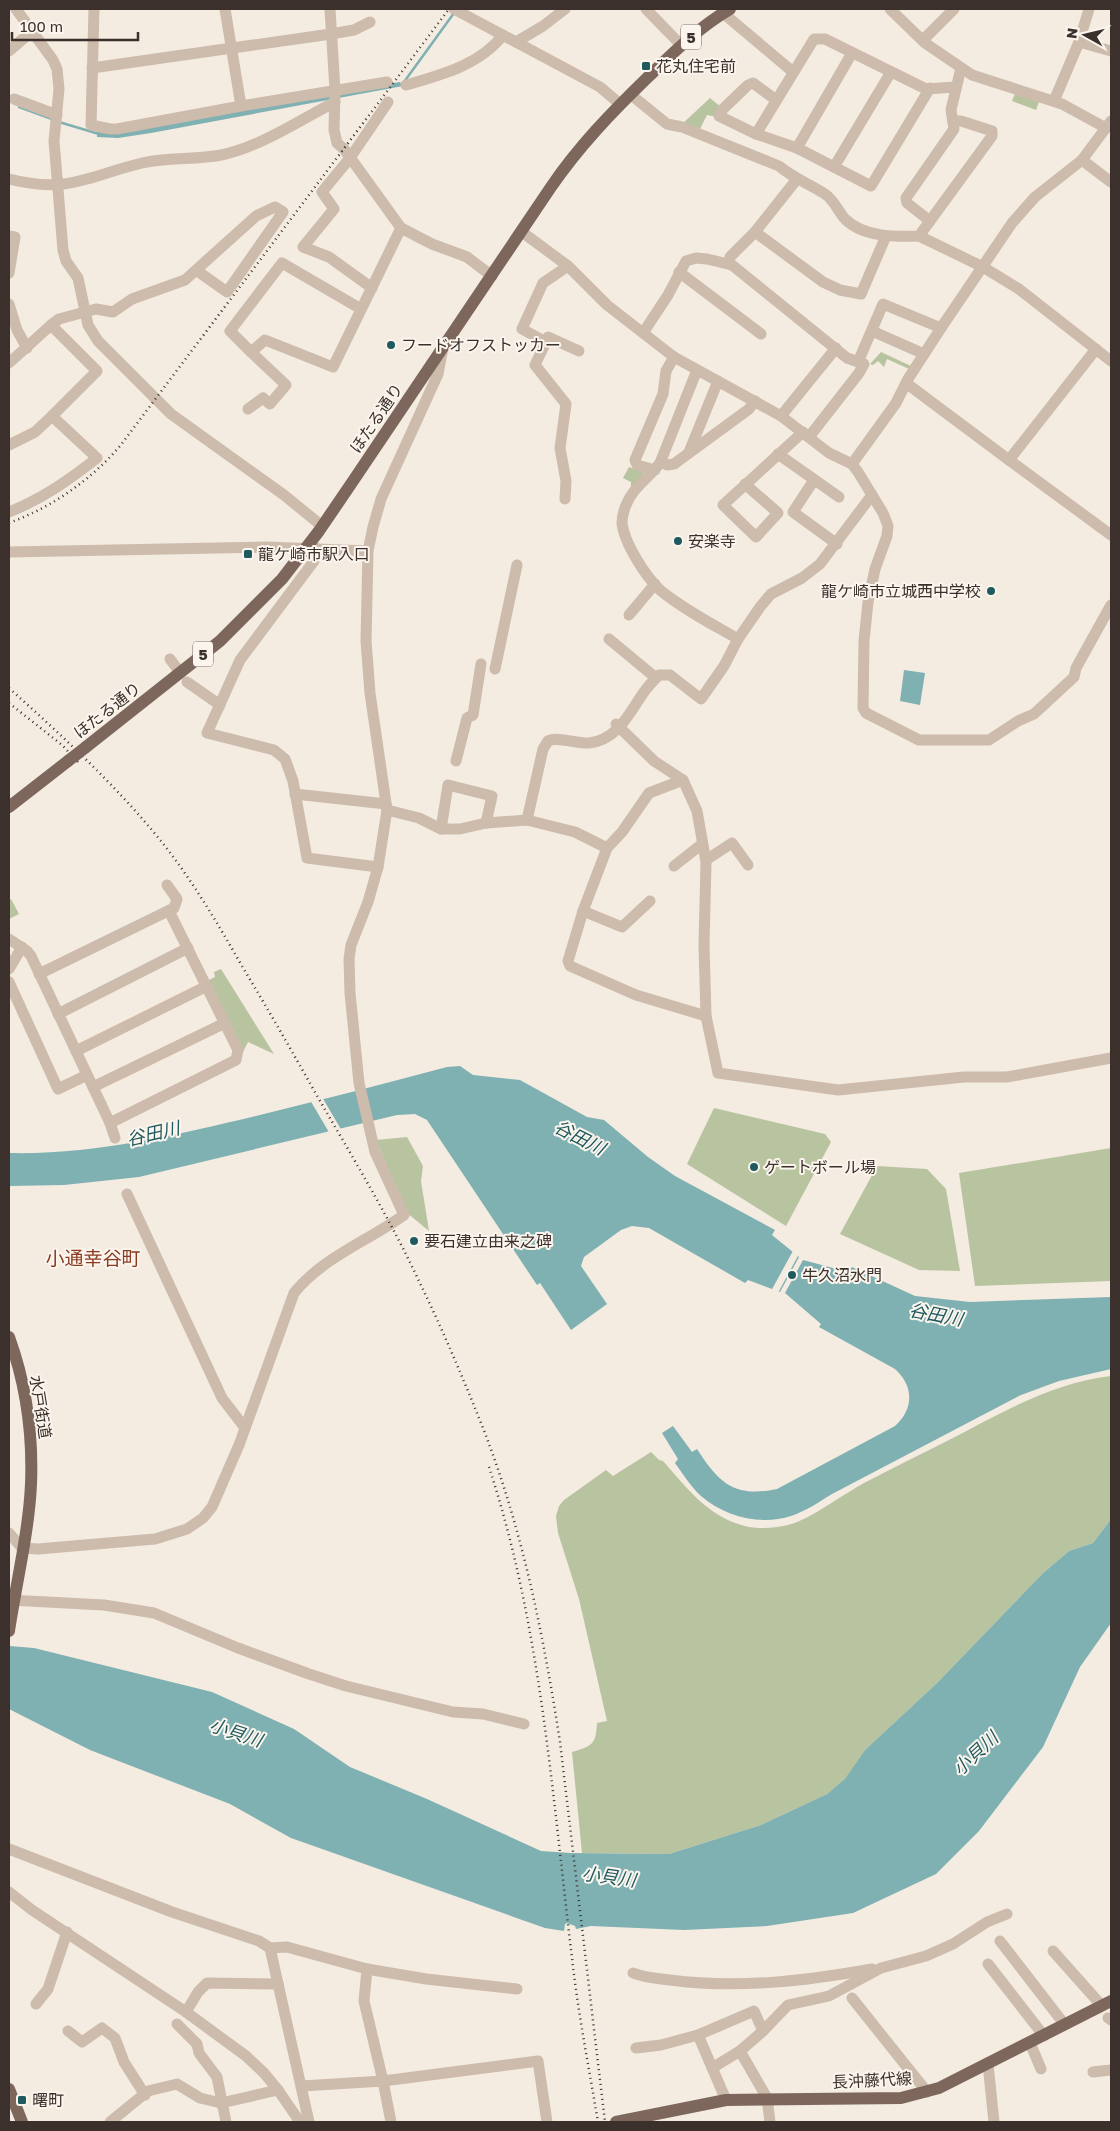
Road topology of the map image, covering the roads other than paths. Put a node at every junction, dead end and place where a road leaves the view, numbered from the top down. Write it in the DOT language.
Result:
graph roads {
  1 [pos="16,9"];
  2 [pos="94,9"];
  3 [pos="225,9"];
  4 [pos="330,9"];
  5 [pos="565,9"];
  6 [pos="646,9"];
  7 [pos="890,9"];
  8 [pos="954,9"];
  9 [pos="1089,9"];
  10 [pos="459,10"];
  11 [pos="726,11"];
  12 [pos="370,22"];
  13 [pos="32,31"];
  14 [pos="331,34"];
  15 [pos="503,35"];
  16 [pos="923,40"];
  17 [pos="516,42"];
  18 [pos="1079,42"];
  19 [pos="681,45"];
  20 [pos="231,49"];
  21 [pos="9,51"];
  22 [pos="1111,51"];
  23 [pos="852,52"];
  24 [pos="92,68"];
  25 [pos="961,68"];
  26 [pos="793,72"];
  27 [pos="891,72"];
  28 [pos="387,82"];
  29 [pos="406,85"];
  30 [pos="955,86"];
  31 [pos="930,88"];
  32 [pos="335,94"];
  33 [pos="630,94"];
  34 [pos="14,99"];
  35 [pos="776,100"];
  36 [pos="1054,101"];
  37 [pos="388,102"];
  38 [pos="620,104"];
  39 [pos="240,106"];
  40 [pos="57,115"];
  41 [pos="953,122"];
  42 [pos="1108,125"];
  43 [pos="756,134"];
  44 [pos="797,148"];
  45 [pos="350,158"];
  46 [pos="1082,160"];
  47 [pos="834,166"];
  48 [pos="9,179"];
  49 [pos="797,179"];
  50 [pos="1111,182"];
  51 [pos="58,185"];
  52 [pos="930,221"];
  53 [pos="401,228"];
  54 [pos="522,232"];
  55 [pos="755,232"];
  56 [pos="9,236"];
  57 [pos="886,236"];
  58 [pos="919,236"];
  59 [pos="729,264"];
  60 [pos="568,266"];
  61 [pos="984,267"];
  62 [pos="196,270"];
  63 [pos="679,272"];
  64 [pos="9,273"];
  65 [pos="492,276"];
  66 [pos="372,288"];
  67 [pos="9,304"];
  68 [pos="362,309"];
  69 [pos="84,314"];
  70 [pos="51,324"];
  71 [pos="941,328"];
  72 [pos="872,330"];
  73 [pos="643,333"];
  74 [pos="761,334"];
  75 [pos="546,342"];
  76 [pos="27,348"];
  77 [pos="443,348"];
  78 [pos="836,348"];
  79 [pos="1096,349"];
  80 [pos="579,351"];
  81 [pos="251,352"];
  82 [pos="924,354"];
  83 [pos="674,357"];
  84 [pos="1111,361"];
  85 [pos="858,362"];
  86 [pos="9,363"];
  87 [pos="697,370"];
  88 [pos="718,381"];
  89 [pos="906,383"];
  90 [pos="755,401"];
  91 [pos="248,409"];
  92 [pos="52,416"];
  93 [pos="781,416"];
  94 [pos="806,435"];
  95 [pos="9,445"];
  96 [pos="688,454"];
  97 [pos="778,454"];
  98 [pos="1009,460"];
  99 [pos="852,464"];
  100 [pos="658,466"];
  101 [pos="814,480"];
  102 [pos="745,484"];
  103 [pos="872,495"];
  104 [pos="839,497"];
  105 [pos="565,499"];
  106 [pos="9,512"];
  107 [pos="322,526"];
  108 [pos="1111,535"];
  109 [pos="836,544"];
  110 [pos="311,548"];
  111 [pos="368,550"];
  112 [pos="9,552"];
  113 [pos="517,565"];
  114 [pos="655,584"];
  115 [pos="1111,605"];
  116 [pos="629,615"];
  117 [pos="609,639"];
  118 [pos="738,639"];
  119 [pos="481,664"];
  120 [pos="494,668"];
  121 [pos="656,678"];
  122 [pos="187,682"];
  123 [pos="220,705"];
  124 [pos="618,726"];
  125 [pos="456,760"];
  126 [pos="683,780"];
  127 [pos="295,794"];
  128 [pos="9,807"];
  129 [pos="387,807"];
  130 [pos="526,820"];
  131 [pos="486,823"];
  132 [pos="441,829"];
  133 [pos="702,844"];
  134 [pos="607,848"];
  135 [pos="706,860"];
  136 [pos="748,865"];
  137 [pos="674,866"];
  138 [pos="378,867"];
  139 [pos="166,885"];
  140 [pos="650,901"];
  141 [pos="169,911"];
  142 [pos="584,911"];
  143 [pos="9,939"];
  144 [pos="22,947"];
  145 [pos="188,948"];
  146 [pos="9,969"];
  147 [pos="39,974"];
  148 [pos="9,982"];
  149 [pos="207,986"];
  150 [pos="58,1014"];
  151 [pos="706,1016"];
  152 [pos="225,1023"];
  153 [pos="76,1051"];
  154 [pos="1111,1058"];
  155 [pos="87,1075"];
  156 [pos="93,1087"];
  157 [pos="110,1123"];
  158 [pos="115,1138"];
  159 [pos="126,1194"];
  160 [pos="9,1337"];
  161 [pos="245,1428"];
  162 [pos="9,1533"];
  163 [pos="22,1548"];
  164 [pos="11,1600"];
  165 [pos="9,1628"];
  166 [pos="524,1724"];
  167 [pos="9,1849"];
  168 [pos="9,1892"];
  169 [pos="1007,1914"];
  170 [pos="66,1932"];
  171 [pos="1000,1941"];
  172 [pos="270,1948"];
  173 [pos="1053,1951"];
  174 [pos="988,1964"];
  175 [pos="881,1968"];
  176 [pos="367,1969"];
  177 [pos="632,1973"];
  178 [pos="278,1984"];
  179 [pos="517,1989"];
  180 [pos="852,1998"];
  181 [pos="36,2004"];
  182 [pos="1106,2004"];
  183 [pos="186,2012"];
  184 [pos="177,2024"];
  185 [pos="1065,2025"];
  186 [pos="68,2031"];
  187 [pos="763,2031"];
  188 [pos="698,2035"];
  189 [pos="1044,2036"];
  190 [pos="1030,2042"];
  191 [pos="636,2048"];
  192 [pos="740,2051"];
  193 [pos="988,2064"];
  194 [pos="712,2068"];
  195 [pos="1041,2070"];
  196 [pos="1111,2070"];
  197 [pos="1093,2072"];
  198 [pos="383,2081"];
  199 [pos="302,2086"];
  200 [pos="9,2089"];
  201 [pos="278,2090"];
  202 [pos="927,2092"];
  203 [pos="145,2094"];
  204 [pos="767,2098"];
  205 [pos="726,2100"];
  206 [pos="221,2103"];
  207 [pos="12,2107"];
  208 [pos="22,2122"];
  209 [pos="110,2122"];
  210 [pos="226,2122"];
  211 [pos="300,2122"];
  212 [pos="309,2122"];
  213 [pos="391,2122"];
  214 [pos="546,2122"];
  215 [pos="616,2122"];
  216 [pos="770,2122"];
  217 [pos="994,2122"];
  1 -- 13 [label="street"];
  2 -- 24 [label="street"];
  3 -- 20 [label="street"];
  4 -- 14 [label="street"];
  5 -- 17 [label="street"];
  6 -- 19 [label="street"];
  7 -- 16 [label="street"];
  8 -- 16 [label="street"];
  9 -- 18 [label="street"];
  10 -- 15 [label="street"];
  11 -- 19 [label="main road, ほたる通り / 5"];
  11 -- 26 [label="street"];
  12 -- 14 [label="street"];
  13 -- 21 [label="street"];
  13 -- 40 [label="street"];
  14 -- 20 [label="street"];
  14 -- 32 [label="street"];
  15 -- 17 [label="street"];
  15 -- 29 [label="street"];
  16 -- 25 [label="street"];
  17 -- 38 [label="street"];
  18 -- 22 [label="street"];
  18 -- 36 [label="street"];
  19 -- 33 [label="main road, ほたる通り / 5"];
  20 -- 24 [label="street"];
  20 -- 39 [label="street"];
  23 -- 26 [label="street"];
  23 -- 27 [label="street"];
  23 -- 44 [label="street"];
  24 -- 39 [label="street"];
  25 -- 30 [label="street"];
  25 -- 36 [label="street"];
  26 -- 35 [label="street"];
  27 -- 31 [label="street"];
  27 -- 47 [label="street"];
  28 -- 32 [label="street"];
  30 -- 31 [label="street"];
  30 -- 41 [label="street"];
  31 -- 47 [label="street"];
  32 -- 39 [label="street"];
  32 -- 45 [label="street"];
  32 -- 51 [label="street"];
  33 -- 38 [label="main road, ほたる通り / 5"];
  33 -- 49 [label="street"];
  34 -- 40 [label="street"];
  35 -- 43 [label="street"];
  35 -- 43 [label="street"];
  36 -- 42 [label="street"];
  37 -- 45 [label="street"];
  38 -- 54 [label="main road, ほたる通り / 5"];
  40 -- 51 [label="street"];
  41 -- 52 [label="street"];
  41 -- 52 [label="street"];
  42 -- 46 [label="street"];
  43 -- 44 [label="street"];
  44 -- 47 [label="street"];
  45 -- 53 [label="street"];
  45 -- 66 [label="street"];
  46 -- 50 [label="street"];
  46 -- 61 [label="street"];
  48 -- 51 [label="street"];
  49 -- 55 [label="street"];
  49 -- 57 [label="street"];
  51 -- 69 [label="street"];
  52 -- 58 [label="street"];
  53 -- 65 [label="street"];
  53 -- 66 [label="street"];
  54 -- 60 [label="street"];
  54 -- 65 [label="main road, ほたる通り / 5"];
  55 -- 57 [label="street"];
  55 -- 59 [label="street"];
  56 -- 64 [label="street"];
  57 -- 58 [label="street"];
  58 -- 61 [label="street"];
  59 -- 63 [label="street"];
  59 -- 78 [label="street"];
  60 -- 73 [label="street"];
  60 -- 75 [label="street"];
  61 -- 71 [label="street"];
  61 -- 79 [label="street"];
  62 -- 62 [label="street"];
  62 -- 69 [label="street"];
  63 -- 73 [label="street"];
  63 -- 74 [label="street"];
  65 -- 77 [label="main road, ほたる通り / 5"];
  66 -- 68 [label="street"];
  67 -- 76 [label="street"];
  68 -- 81 [label="street"];
  68 -- 81 [label="street"];
  69 -- 70 [label="street"];
  69 -- 107 [label="street"];
  70 -- 76 [label="street"];
  70 -- 92 [label="street"];
  71 -- 72 [label="street"];
  71 -- 82 [label="street"];
  72 -- 82 [label="street"];
  72 -- 85 [label="street"];
  73 -- 83 [label="street"];
  75 -- 80 [label="street"];
  75 -- 105 [label="street"];
  76 -- 86 [label="street"];
  77 -- 107 [label="main road, ほたる通り / 5"];
  77 -- 111 [label="street"];
  78 -- 85 [label="street"];
  78 -- 93 [label="street"];
  79 -- 84 [label="street"];
  79 -- 98 [label="street"];
  81 -- 91 [label="street"];
  82 -- 89 [label="street"];
  83 -- 87 [label="street"];
  83 -- 100 [label="street"];
  85 -- 94 [label="street"];
  87 -- 88 [label="street"];
  87 -- 100 [label="street"];
  88 -- 90 [label="street"];
  88 -- 96 [label="street"];
  89 -- 98 [label="street"];
  89 -- 99 [label="street"];
  90 -- 93 [label="street"];
  90 -- 96 [label="street"];
  92 -- 95 [label="street"];
  92 -- 106 [label="street"];
  93 -- 94 [label="street"];
  94 -- 97 [label="street"];
  94 -- 99 [label="street"];
  96 -- 100 [label="street"];
  97 -- 101 [label="street"];
  97 -- 102 [label="street"];
  98 -- 108 [label="street"];
  99 -- 103 [label="street"];
  100 -- 114 [label="street"];
  101 -- 104 [label="street"];
  101 -- 109 [label="street"];
  102 -- 102 [label="street"];
  103 -- 109 [label="street"];
  103 -- 115 [label="street"];
  107 -- 110 [label="main road, ほたる通り / 5"];
  109 -- 118 [label="street"];
  110 -- 111 [label="street"];
  110 -- 112 [label="street"];
  110 -- 123 [label="street"];
  110 -- 128 [label="main road, ほたる通り / 5, bridge"];
  111 -- 129 [label="street"];
  113 -- 120 [label="street"];
  114 -- 116 [label="street"];
  114 -- 118 [label="street"];
  117 -- 121 [label="street"];
  118 -- 121 [label="street"];
  119 -- 125 [label="street"];
  121 -- 124 [label="street"];
  122 -- 123 [label="street"];
  123 -- 127 [label="street"];
  124 -- 126 [label="street"];
  124 -- 130 [label="street"];
  126 -- 133 [label="street"];
  126 -- 134 [label="street"];
  127 -- 129 [label="street"];
  127 -- 138 [label="street"];
  129 -- 132 [label="street"];
  129 -- 138 [label="street"];
  130 -- 131 [label="street"];
  130 -- 134 [label="street"];
  131 -- 132 [label="street"];
  131 -- 132 [label="street"];
  133 -- 135 [label="street"];
  133 -- 137 [label="street"];
  134 -- 142 [label="street"];
  135 -- 136 [label="street"];
  135 -- 151 [label="street"];
  138 -- 161 [label="street"];
  139 -- 141 [label="street"];
  140 -- 142 [label="street"];
  141 -- 145 [label="street"];
  141 -- 147 [label="street"];
  142 -- 151 [label="street"];
  143 -- 144 [label="street"];
  144 -- 146 [label="street"];
  144 -- 147 [label="street"];
  145 -- 149 [label="street"];
  145 -- 150 [label="street"];
  147 -- 150 [label="street"];
  148 -- 155 [label="street"];
  149 -- 152 [label="street"];
  149 -- 153 [label="street"];
  150 -- 153 [label="street"];
  151 -- 154 [label="street"];
  152 -- 156 [label="street"];
  152 -- 157 [label="street"];
  153 -- 155 [label="street"];
  155 -- 156 [label="street"];
  156 -- 157 [label="street"];
  157 -- 158 [label="street"];
  159 -- 161 [label="street"];
  160 -- 163 [label="main road, 水戸街道"];
  161 -- 163 [label="street"];
  162 -- 163 [label="street"];
  163 -- 164 [label="main road, 水戸街道"];
  164 -- 165 [label="main road, 水戸街道"];
  164 -- 166 [label="street"];
  167 -- 172 [label="street"];
  168 -- 170 [label="street"];
  169 -- 175 [label="street"];
  170 -- 181 [label="street"];
  170 -- 183 [label="street"];
  171 -- 185 [label="street"];
  172 -- 176 [label="street"];
  172 -- 178 [label="street"];
  173 -- 182 [label="street"];
  174 -- 189 [label="street"];
  175 -- 177 [label="street"];
  175 -- 187 [label="street"];
  176 -- 179 [label="street"];
  176 -- 198 [label="street"];
  178 -- 183 [label="street"];
  178 -- 199 [label="street"];
  180 -- 202 [label="street"];
  182 -- 185 [label="main road, 長沖藤代線"];
  183 -- 201 [label="street"];
  184 -- 206 [label="street"];
  185 -- 189 [label="main road, 長沖藤代線"];
  186 -- 203 [label="street"];
  187 -- 188 [label="street"];
  187 -- 192 [label="street"];
  188 -- 191 [label="street"];
  188 -- 194 [label="street"];
  189 -- 190 [label="main road, 長沖藤代線"];
  190 -- 193 [label="main road, 長沖藤代線"];
  190 -- 195 [label="street"];
  192 -- 194 [label="street"];
  192 -- 204 [label="street"];
  193 -- 202 [label="main road, 長沖藤代線"];
  193 -- 217 [label="street"];
  194 -- 205 [label="street"];
  196 -- 197 [label="street"];
  198 -- 199 [label="street"];
  198 -- 213 [label="street"];
  198 -- 214 [label="street"];
  199 -- 212 [label="street"];
  200 -- 207 [label="main road"];
  201 -- 206 [label="street"];
  201 -- 211 [label="street"];
  202 -- 204 [label="main road, 長沖藤代線"];
  203 -- 206 [label="street"];
  203 -- 209 [label="street"];
  204 -- 205 [label="main road, 長沖藤代線"];
  204 -- 216 [label="street"];
  205 -- 215 [label="main road, 長沖藤代線"];
  206 -- 210 [label="street"];
  207 -- 208 [label="main road"];
}
